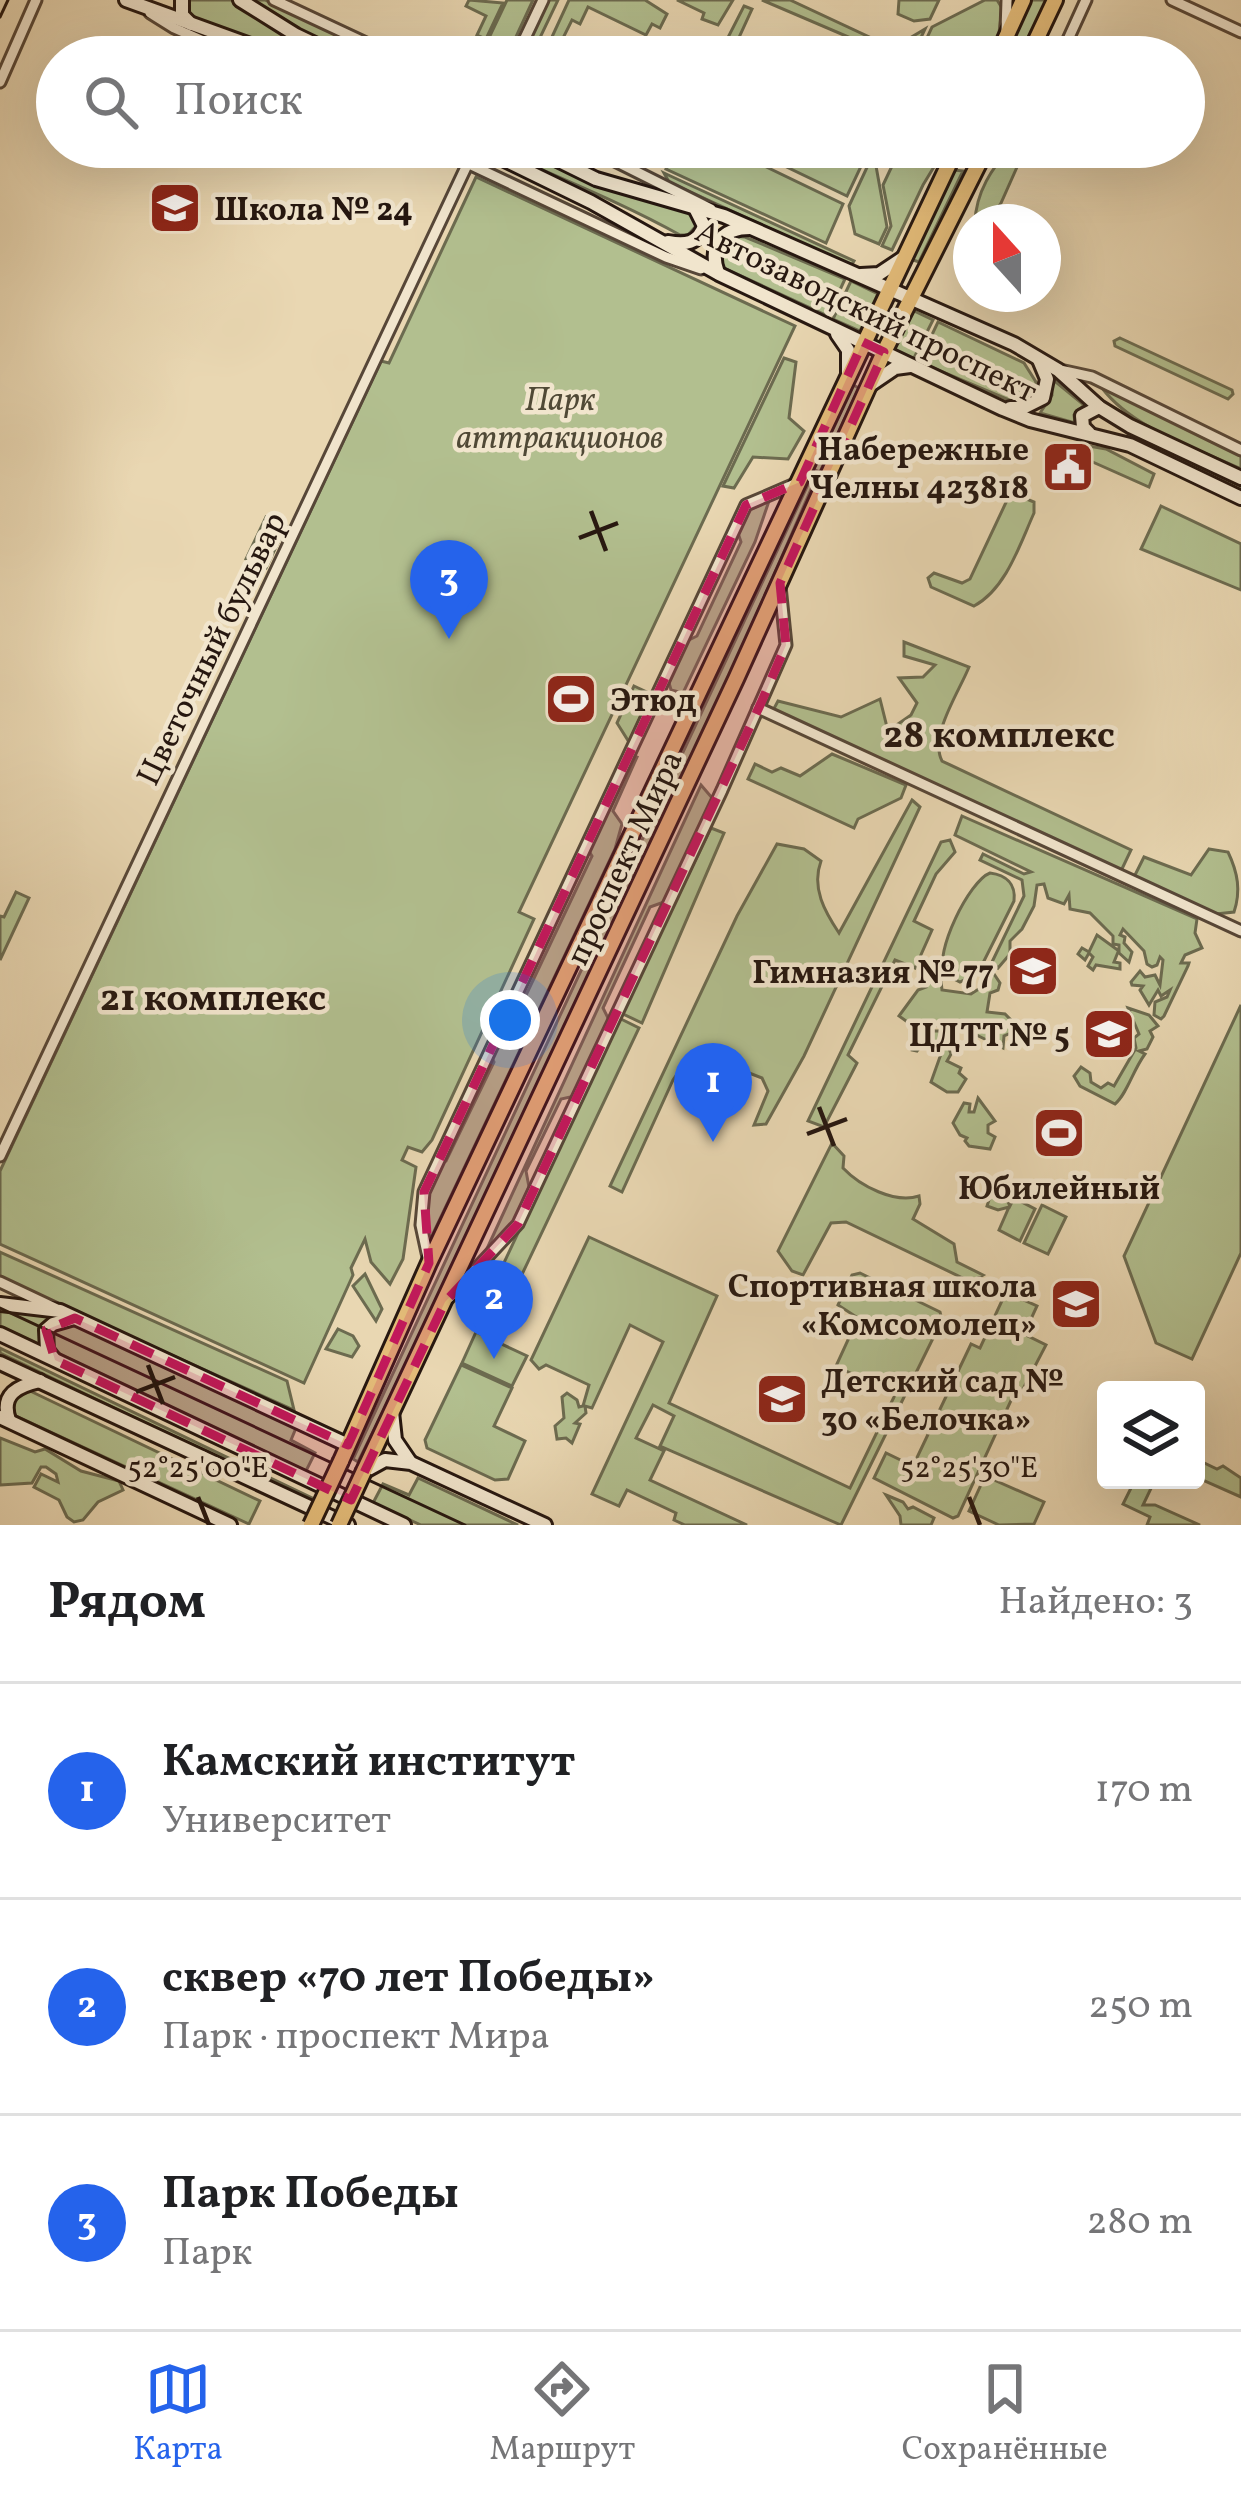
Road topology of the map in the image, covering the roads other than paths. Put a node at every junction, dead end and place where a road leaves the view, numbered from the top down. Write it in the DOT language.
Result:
graph roads {
  1 [pos="36,0"];
  2 [pos="162,0"];
  3 [pos="182,0"];
  4 [pos="240,0"];
  5 [pos="274,0"];
  6 [pos="543,0"];
  7 [pos="1007,0"];
  8 [pos="1023,0"];
  9 [pos="1055,0"];
  10 [pos="1172,0"];
  11 [pos="1087,1"];
  12 [pos="133,3"];
  13 [pos="194,27"];
  14 [pos="1241,32"];
  15 [pos="192,36"];
  16 [pos="221,36"];
  17 [pos="298,36"];
  18 [pos="350,36"];
  19 [pos="526,36"];
  20 [pos="1005,36"];
  21 [pos="1006,36"];
  22 [pos="1038,36"];
  23 [pos="1070,36"];
  24 [pos="0,82"];
  25 [pos="466,168"];
  26 [pos="479,168"];
  27 [pos="519,168"];
  28 [pos="575,168"];
  29 [pos="629,168"];
  30 [pos="947,168"];
  31 [pos="976,168"];
  32 [pos="688,206"];
  33 [pos="724,216"];
  34 [pos="751,228"];
  35 [pos="661,241"];
  36 [pos="903,258"];
  37 [pos="719,274"];
  38 [pos="851,274"];
  39 [pos="887,291"];
  40 [pos="909,300"];
  41 [pos="826,326"];
  42 [pos="862,342"];
  43 [pos="884,352"];
  44 [pos="1037,357"];
  45 [pos="914,367"];
  46 [pos="1058,370"];
  47 [pos="848,376"];
  48 [pos="869,386"];
  49 [pos="1099,406"];
  50 [pos="1003,409"];
  51 [pos="1091,435"];
  52 [pos="1241,450"];
  53 [pos="1241,478"];
  54 [pos="800,482"];
  55 [pos="823,491"];
  56 [pos="1241,498"];
  57 [pos="780,583"];
  58 [pos="758,708"];
  59 [pos="1241,931"];
  60 [pos="0,1156"];
  61 [pos="429,1263"];
  62 [pos="0,1282"];
  63 [pos="445,1302"];
  64 [pos="0,1304"];
  65 [pos="60,1310"];
  66 [pos="75,1318"];
  67 [pos="0,1334"];
  68 [pos="55,1360"];
  69 [pos="0,1363"];
  70 [pos="40,1381"];
  71 [pos="392,1412"];
  72 [pos="5,1419"];
  73 [pos="349,1445"];
  74 [pos="411,1463"];
  75 [pos="364,1472"];
  76 [pos="230,1525"];
  77 [pos="311,1525"];
  78 [pos="344,1525"];
  79 [pos="404,1525"];
  80 [pos="545,1525"];
  1 -- 24 [label="street"];
  2 -- 12 [label="street"];
  3 -- 13 [label="street"];
  4 -- 17 [label="street"];
  5 -- 18 [label="street"];
  6 -- 19 [label="street"];
  7 -- 20 [label="street"];
  8 -- 21 [label="main road"];
  9 -- 22 [label="main road"];
  10 -- 14 [label="street"];
  11 -- 23 [label="street"];
  12 -- 13 [label="street"];
  12 -- 15 [label="street"];
  13 -- 16 [label="street"];
  25 -- 60 [label="street, Цветочный бульвар"];
  26 -- 37 [label="street"];
  27 -- 35 [label="street, Автозаводский проспект"];
  28 -- 32 [label="street, Автозаводский проспект"];
  29 -- 33 [label="street"];
  30 -- 36 [label="main road, проспект Мира"];
  31 -- 40 [label="main road, проспект Мира"];
  32 -- 33 [label="street, Автозаводский проспект"];
  32 -- 35 [label="street"];
  33 -- 34 [label="street, Автозаводский проспект"];
  34 -- 37 [label="street"];
  34 -- 38 [label="street, Автозаводский проспект"];
  35 -- 37 [label="street, Автозаводский проспект"];
  36 -- 38 [label="street"];
  36 -- 39 [label="main road, проспект Мира"];
  37 -- 41 [label="street, Автозаводский проспект"];
  38 -- 39 [label="street, Автозаводский проспект"];
  39 -- 40 [label="street, Автозаводский проспект"];
  39 -- 42 [label="main road, проспект Мира"];
  40 -- 43 [label="main road, проспект Мира"];
  40 -- 44 [label="street, Автозаводский проспект"];
  41 -- 42 [label="street, Автозаводский проспект"];
  41 -- 47 [label="street"];
  42 -- 43 [label="street, Автозаводский проспект"];
  42 -- 47 [label="main road, проспект Мира"];
  43 -- 45 [label="street, Автозаводский проспект"];
  43 -- 48 [label="main road, проспект Мира"];
  44 -- 46 [label="street, Автозаводский проспект"];
  44 -- 50 [label="street"];
  45 -- 48 [label="street"];
  45 -- 50 [label="street, Автозаводский проспект"];
  46 -- 49 [label="street, Автозаводский проспект"];
  46 -- 52 [label="street"];
  47 -- 54 [label="main road, проспект Мира"];
  48 -- 55 [label="main road, проспект Мира"];
  49 -- 51 [label="street"];
  49 -- 53 [label="street, Автозаводский проспект"];
  50 -- 51 [label="street, Автозаводский проспект"];
  51 -- 56 [label="street, Автозаводский проспект"];
  54 -- 55 [label="main road"];
  54 -- 61 [label="main road, проспект Мира"];
  54 -- 61 [label="street"];
  55 -- 57 [label="main road, проспект Мира"];
  57 -- 58 [label="street"];
  57 -- 63 [label="main road, проспект Мира"];
  58 -- 59 [label="street"];
  58 -- 63 [label="street"];
  61 -- 73 [label="main road, проспект Мира"];
  62 -- 65 [label="street"];
  63 -- 71 [label="main road, проспект Мира"];
  64 -- 65 [label="street"];
  65 -- 66 [label="street"];
  66 -- 68 [label="street"];
  66 -- 73 [label="street"];
  67 -- 68 [label="street"];
  68 -- 79 [label="street"];
  69 -- 70 [label="street"];
  70 -- 72 [label="street"];
  70 -- 78 [label="street"];
  71 -- 74 [label="street"];
  71 -- 75 [label="main road, проспект Мира"];
  72 -- 76 [label="street"];
  73 -- 77 [label="main road, проспект Мира, bridge"];
  74 -- 75 [label="street"];
  74 -- 80 [label="street"];
  75 -- 78 [label="main road, проспект Мира, bridge"];
}
